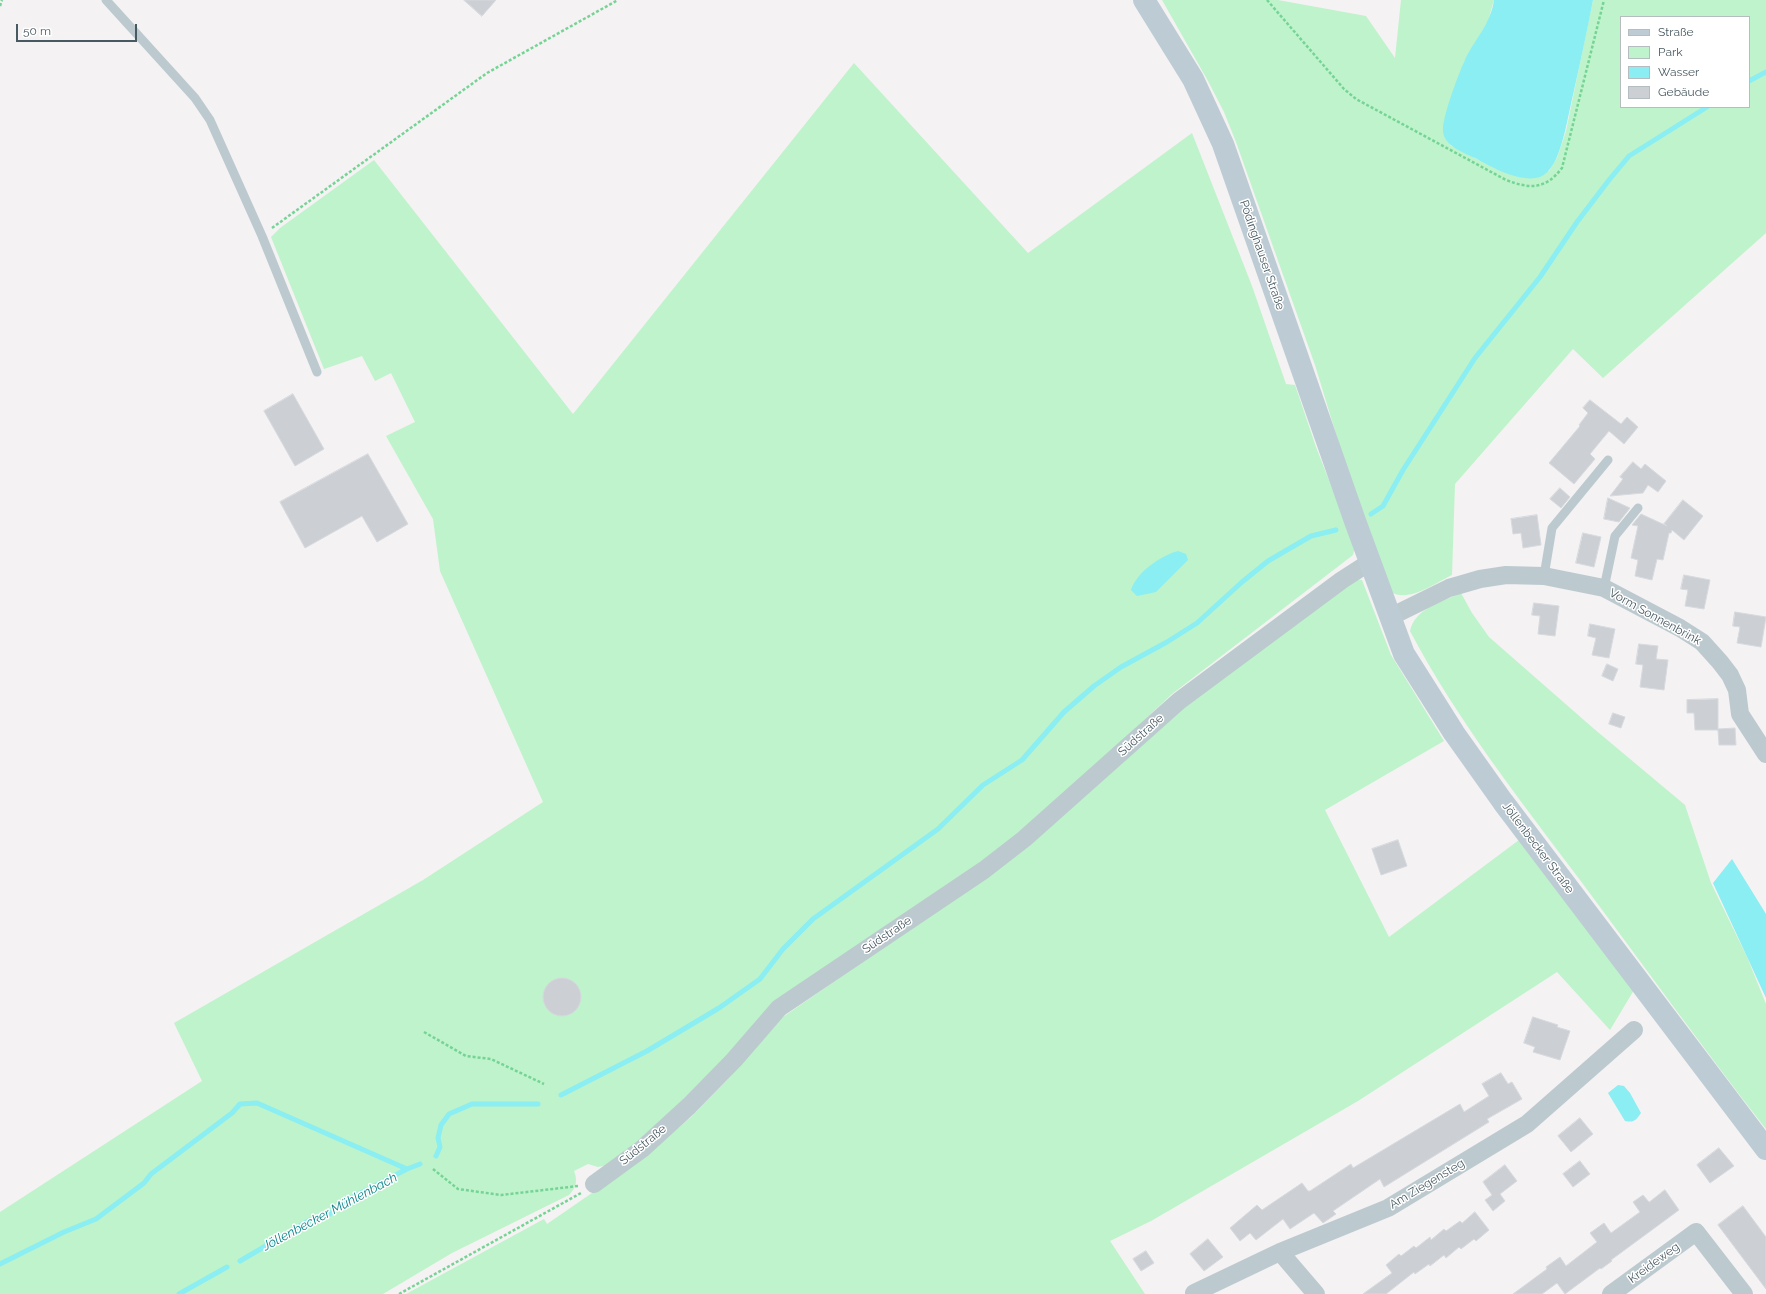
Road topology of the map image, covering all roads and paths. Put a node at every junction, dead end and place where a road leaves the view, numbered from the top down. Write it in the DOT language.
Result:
graph roads {
  1 [pos="2,0"];
  2 [pos="106,0"];
  3 [pos="618,0"];
  4 [pos="1144,0"];
  5 [pos="1267,0"];
  6 [pos="1604,0"];
  7 [pos="0,6"];
  8 [pos="262,236"];
  9 [pos="317,372"];
  10 [pos="1608,460"];
  11 [pos="1638,508"];
  12 [pos="1355,521"];
  13 [pos="1370,562"];
  14 [pos="1544,576"];
  15 [pos="1604,588"];
  16 [pos="1390,617"];
  17 [pos="1766,754"];
  18 [pos="1634,1030"];
  19 [pos="424,1032"];
  20 [pos="544,1084"];
  21 [pos="1766,1149"];
  22 [pos="433,1168"];
  23 [pos="594,1184"];
  24 [pos="1280,1252"];
  25 [pos="1194,1293"];
  26 [pos="398,1294"];
  27 [pos="1316,1294"];
  28 [pos="1611,1294"];
  29 [pos="1744,1294"];
  1 -- 7 [label="path"];
  2 -- 8 [label="lane"];
  3 -- 8 [label="path"];
  4 -- 12 [label="main road, Pödinghauser Straße"];
  5 -- 6 [label="path"];
  8 -- 9 [label="lane"];
  10 -- 14 [label="lane"];
  11 -- 15 [label="lane"];
  12 -- 13 [label="main road, Jöllenbecker Straße"];
  13 -- 16 [label="main road, Jöllenbecker Straße"];
  13 -- 23 [label="street, Südstraße"];
  14 -- 15 [label="street, Vorm Sonnenbrink"];
  14 -- 16 [label="street, Vorm Sonnenbrink"];
  15 -- 17 [label="street, Vorm Sonnenbrink"];
  16 -- 21 [label="main road, Jöllenbecker Straße"];
  18 -- 24 [label="street, Am Ziegensteg"];
  19 -- 20 [label="path"];
  22 -- 23 [label="path"];
  23 -- 26 [label="path"];
  24 -- 25 [label="street, Am Ziegensteg"];
  24 -- 27 [label="street"];
  28 -- 29 [label="street, Kreideweg"];
}
